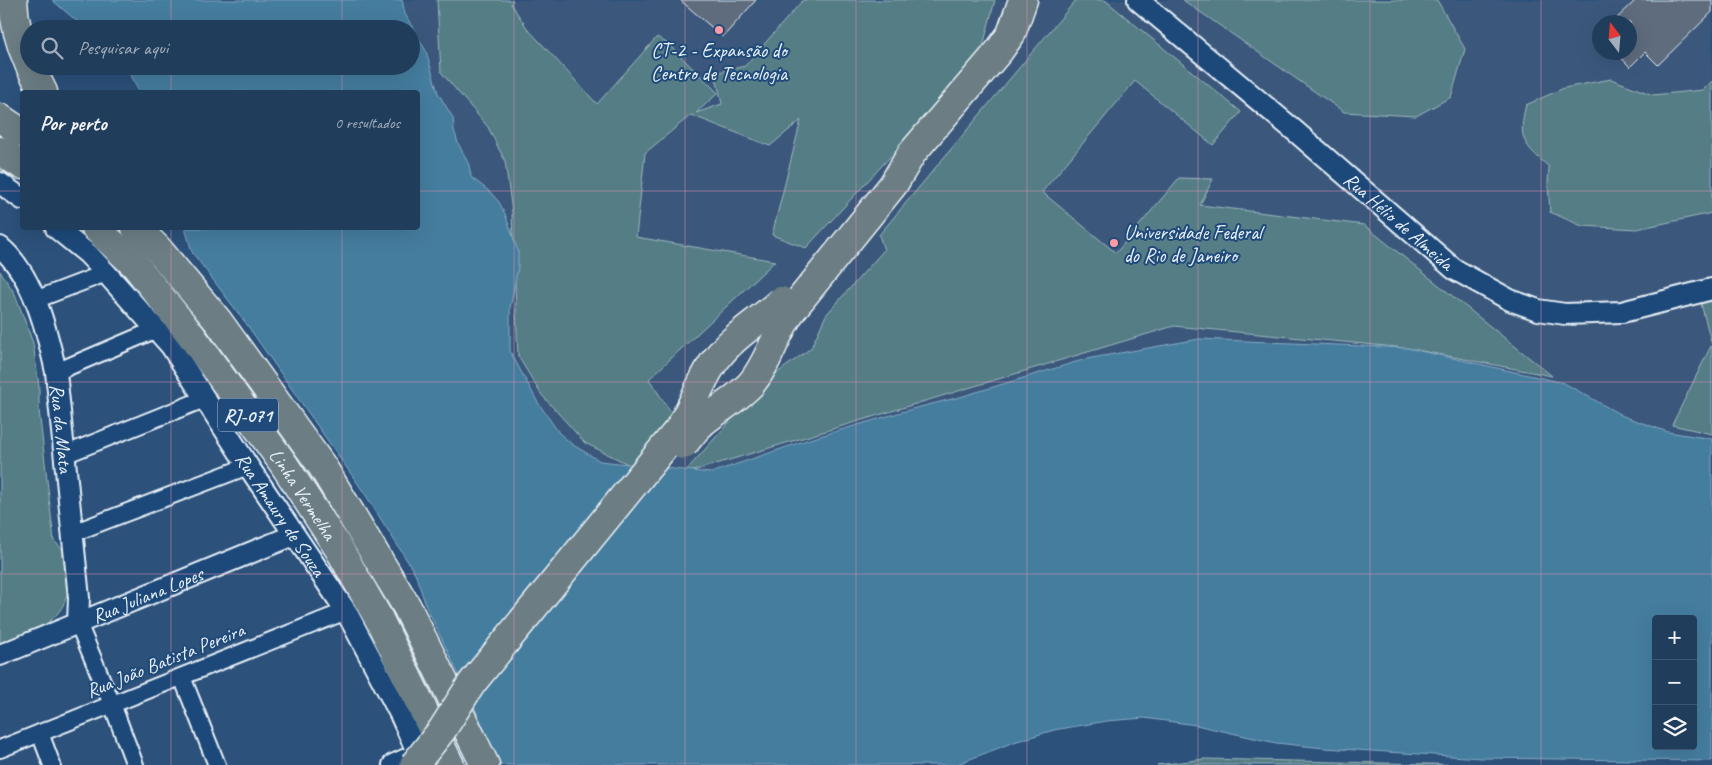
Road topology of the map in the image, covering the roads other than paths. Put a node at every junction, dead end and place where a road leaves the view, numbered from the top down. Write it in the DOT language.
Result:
graph roads {
  1 [pos="13,0"];
  2 [pos="1023,0"];
  3 [pos="1138,0"];
  4 [pos="20,40"];
  5 [pos="34,75"];
  6 [pos="42,90"];
  7 [pos="0,118"];
  8 [pos="20,132"];
  9 [pos="0,151"];
  10 [pos="20,164"];
  11 [pos="0,183"];
  12 [pos="20,198"];
  13 [pos="58,230"];
  14 [pos="98,230"];
  15 [pos="138,230"];
  16 [pos="157,230"];
  17 [pos="0,247"];
  18 [pos="832,250"];
  19 [pos="106,273"];
  20 [pos="1712,289"];
  21 [pos="35,300"];
  22 [pos="218,321"];
  23 [pos="158,329"];
  24 [pos="56,372"];
  25 [pos="204,399"];
  26 [pos="64,455"];
  27 [pos="248,466"];
  28 [pos="73,533"];
  29 [pos="294,535"];
  30 [pos="346,611"];
  31 [pos="78,623"];
  32 [pos="0,655"];
  33 [pos="182,676"];
  34 [pos="112,704"];
  35 [pos="442,730"];
  36 [pos="40,733"];
  37 [pos="0,749"];
  38 [pos="419,761"];
  39 [pos="52,765"];
  40 [pos="134,765"];
  41 [pos="217,765"];
  42 [pos="393,765"];
  43 [pos="450,765"];
  44 [pos="485,765"];
  1 -- 4 [label="highway"];
  2 -- 18 [label="highway"];
  3 -- 20 [label="street, Rua Hélio de Almeida"];
  5 -- 6 [label="highway"];
  7 -- 8 [label="highway"];
  9 -- 10 [label="highway"];
  11 -- 12 [label="street"];
  13 -- 19 [label="street, Rua Amaury de Souza"];
  14 -- 43 [label="highway, Linha Vermelha / RJ-071"];
  15 -- 22 [label="highway, Linha Vermelha / RJ-071"];
  16 -- 22 [label="highway"];
  17 -- 21 [label="street, Rua da Mata"];
  18 -- 35 [label="highway, bridge"];
  18 -- 35 [label="highway, bridge"];
  19 -- 21 [label="street"];
  19 -- 23 [label="street, Rua Amaury de Souza"];
  21 -- 24 [label="street, Rua da Mata"];
  22 -- 44 [label="highway, Linha Vermelha / RJ-071"];
  23 -- 24 [label="street"];
  23 -- 25 [label="street, Rua Amaury de Souza"];
  24 -- 26 [label="street, Rua da Mata"];
  25 -- 26 [label="street"];
  25 -- 27 [label="street, Rua Amaury de Souza"];
  26 -- 28 [label="street, Rua da Mata"];
  27 -- 28 [label="street"];
  27 -- 29 [label="street, Rua Amaury de Souza"];
  28 -- 31 [label="street, Rua da Mata"];
  29 -- 30 [label="street, Rua Amaury de Souza"];
  29 -- 31 [label="street, Rua Juliana Lopes"];
  30 -- 33 [label="street, Rua João Batista Pereira"];
  30 -- 38 [label="street, Rua Amaury de Souza"];
  31 -- 32 [label="street, Rua Juliana Lopes"];
  31 -- 34 [label="street"];
  33 -- 34 [label="street, Rua João Batista Pereira"];
  33 -- 41 [label="street"];
  34 -- 36 [label="street, Rua João Batista Pereira"];
  34 -- 40 [label="street"];
  35 -- 38 [label="highway, bridge"];
  36 -- 37 [label="street, Rua João Batista Pereira"];
  36 -- 39 [label="street"];
  38 -- 42 [label="street"];
}
